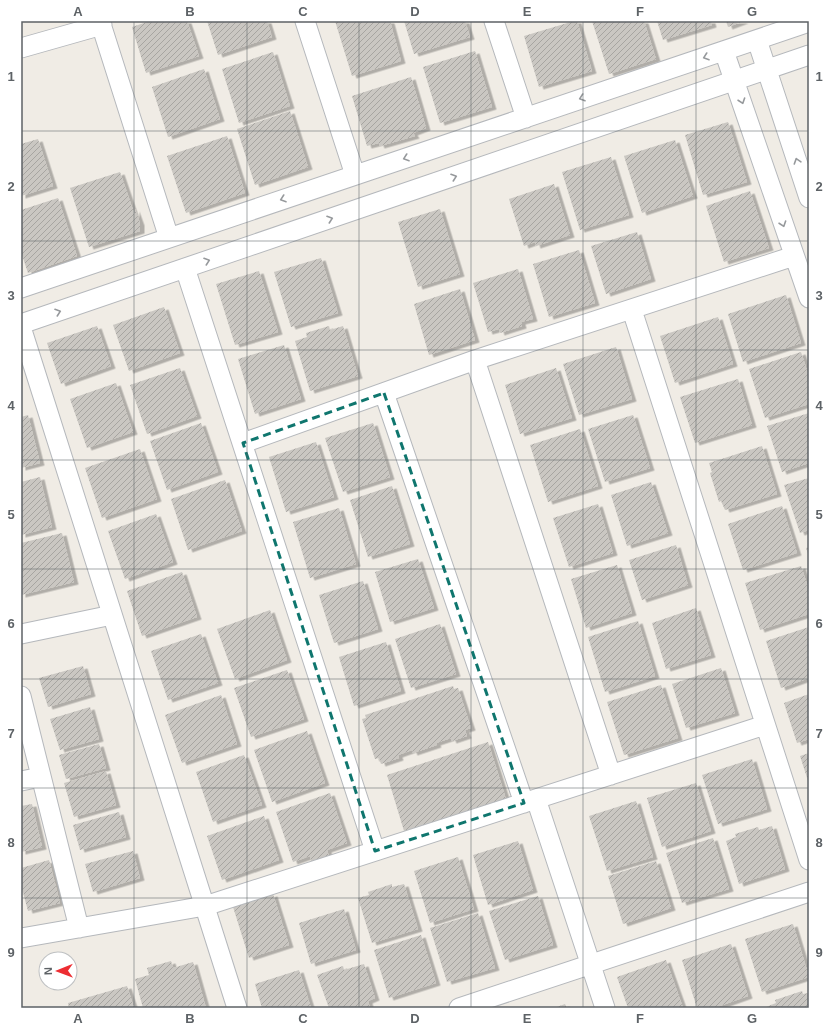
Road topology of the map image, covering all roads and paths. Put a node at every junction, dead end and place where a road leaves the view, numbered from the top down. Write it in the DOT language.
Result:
graph roads {
  1 [pos="306,21"];
  2 [pos="494,21"];
  3 [pos="809,22"];
  4 [pos="101,23"];
  5 [pos="757,40"];
  6 [pos="21,48"];
  7 [pos="724,51"];
  8 [pos="809,55"];
  9 [pos="767,69"];
  10 [pos="735,81"];
  11 [pos="526,118"];
  12 [pos="355,175"];
  13 [pos="809,198"];
  14 [pos="169,238"];
  15 [pos="794,256"];
  16 [pos="185,268"];
  17 [pos="21,288"];
  18 [pos="809,298"];
  19 [pos="632,310"];
  20 [pos="21,326"];
  21 [pos="475,360"];
  22 [pos="384,393"];
  23 [pos="243,442"];
  24 [pos="112,615"];
  25 [pos="21,634"];
  26 [pos="21,696"];
  27 [pos="765,725"];
  28 [pos="611,775"];
  29 [pos="41,777"];
  30 [pos="21,781"];
  31 [pos="530,801"];
  32 [pos="375,851"];
  33 [pos="809,860"];
  34 [pos="809,892"];
  35 [pos="205,906"];
  36 [pos="79,928"];
  37 [pos="21,938"];
  38 [pos="590,964"];
  39 [pos="237,1008"];
  40 [pos="459,1008"];
  41 [pos="605,1008"];
  1 -- 12 [label="street"];
  2 -- 11 [label="street"];
  3 -- 5 [label="street"];
  4 -- 6 [label="street"];
  4 -- 14 [label="street"];
  5 -- 7 [label="street"];
  5 -- 9 [label="street"];
  7 -- 10 [label="street"];
  7 -- 11 [label="street, one-way"];
  8 -- 9 [label="street"];
  9 -- 10 [label="street"];
  13 -- 9 [label="street, one-way"];
  10 -- 15 [label="street, one-way"];
  16 -- 10 [label="street, one-way"];
  11 -- 12 [label="street, one-way"];
  12 -- 14 [label="street, one-way"];
  14 -- 17 [label="street"];
  15 -- 18 [label="street"];
  15 -- 19 [label="street"];
  20 -- 16 [label="street, one-way"];
  16 -- 23 [label="street"];
  19 -- 21 [label="street"];
  19 -- 27 [label="street"];
  20 -- 24 [label="street"];
  21 -- 22 [label="street"];
  21 -- 28 [label="street"];
  22 -- 23 [label="street"];
  22 -- 31 [label="street"];
  23 -- 32 [label="street"];
  24 -- 25 [label="street"];
  24 -- 35 [label="street"];
  26 -- 29 [label="street"];
  27 -- 28 [label="street"];
  27 -- 33 [label="street"];
  28 -- 31 [label="street"];
  29 -- 30 [label="street"];
  29 -- 36 [label="street"];
  31 -- 32 [label="street"];
  31 -- 38 [label="street"];
  32 -- 35 [label="street"];
  34 -- 38 [label="street"];
  35 -- 36 [label="street"];
  35 -- 39 [label="street"];
  36 -- 37 [label="street"];
  38 -- 40 [label="street"];
  38 -- 41 [label="street"];
}
